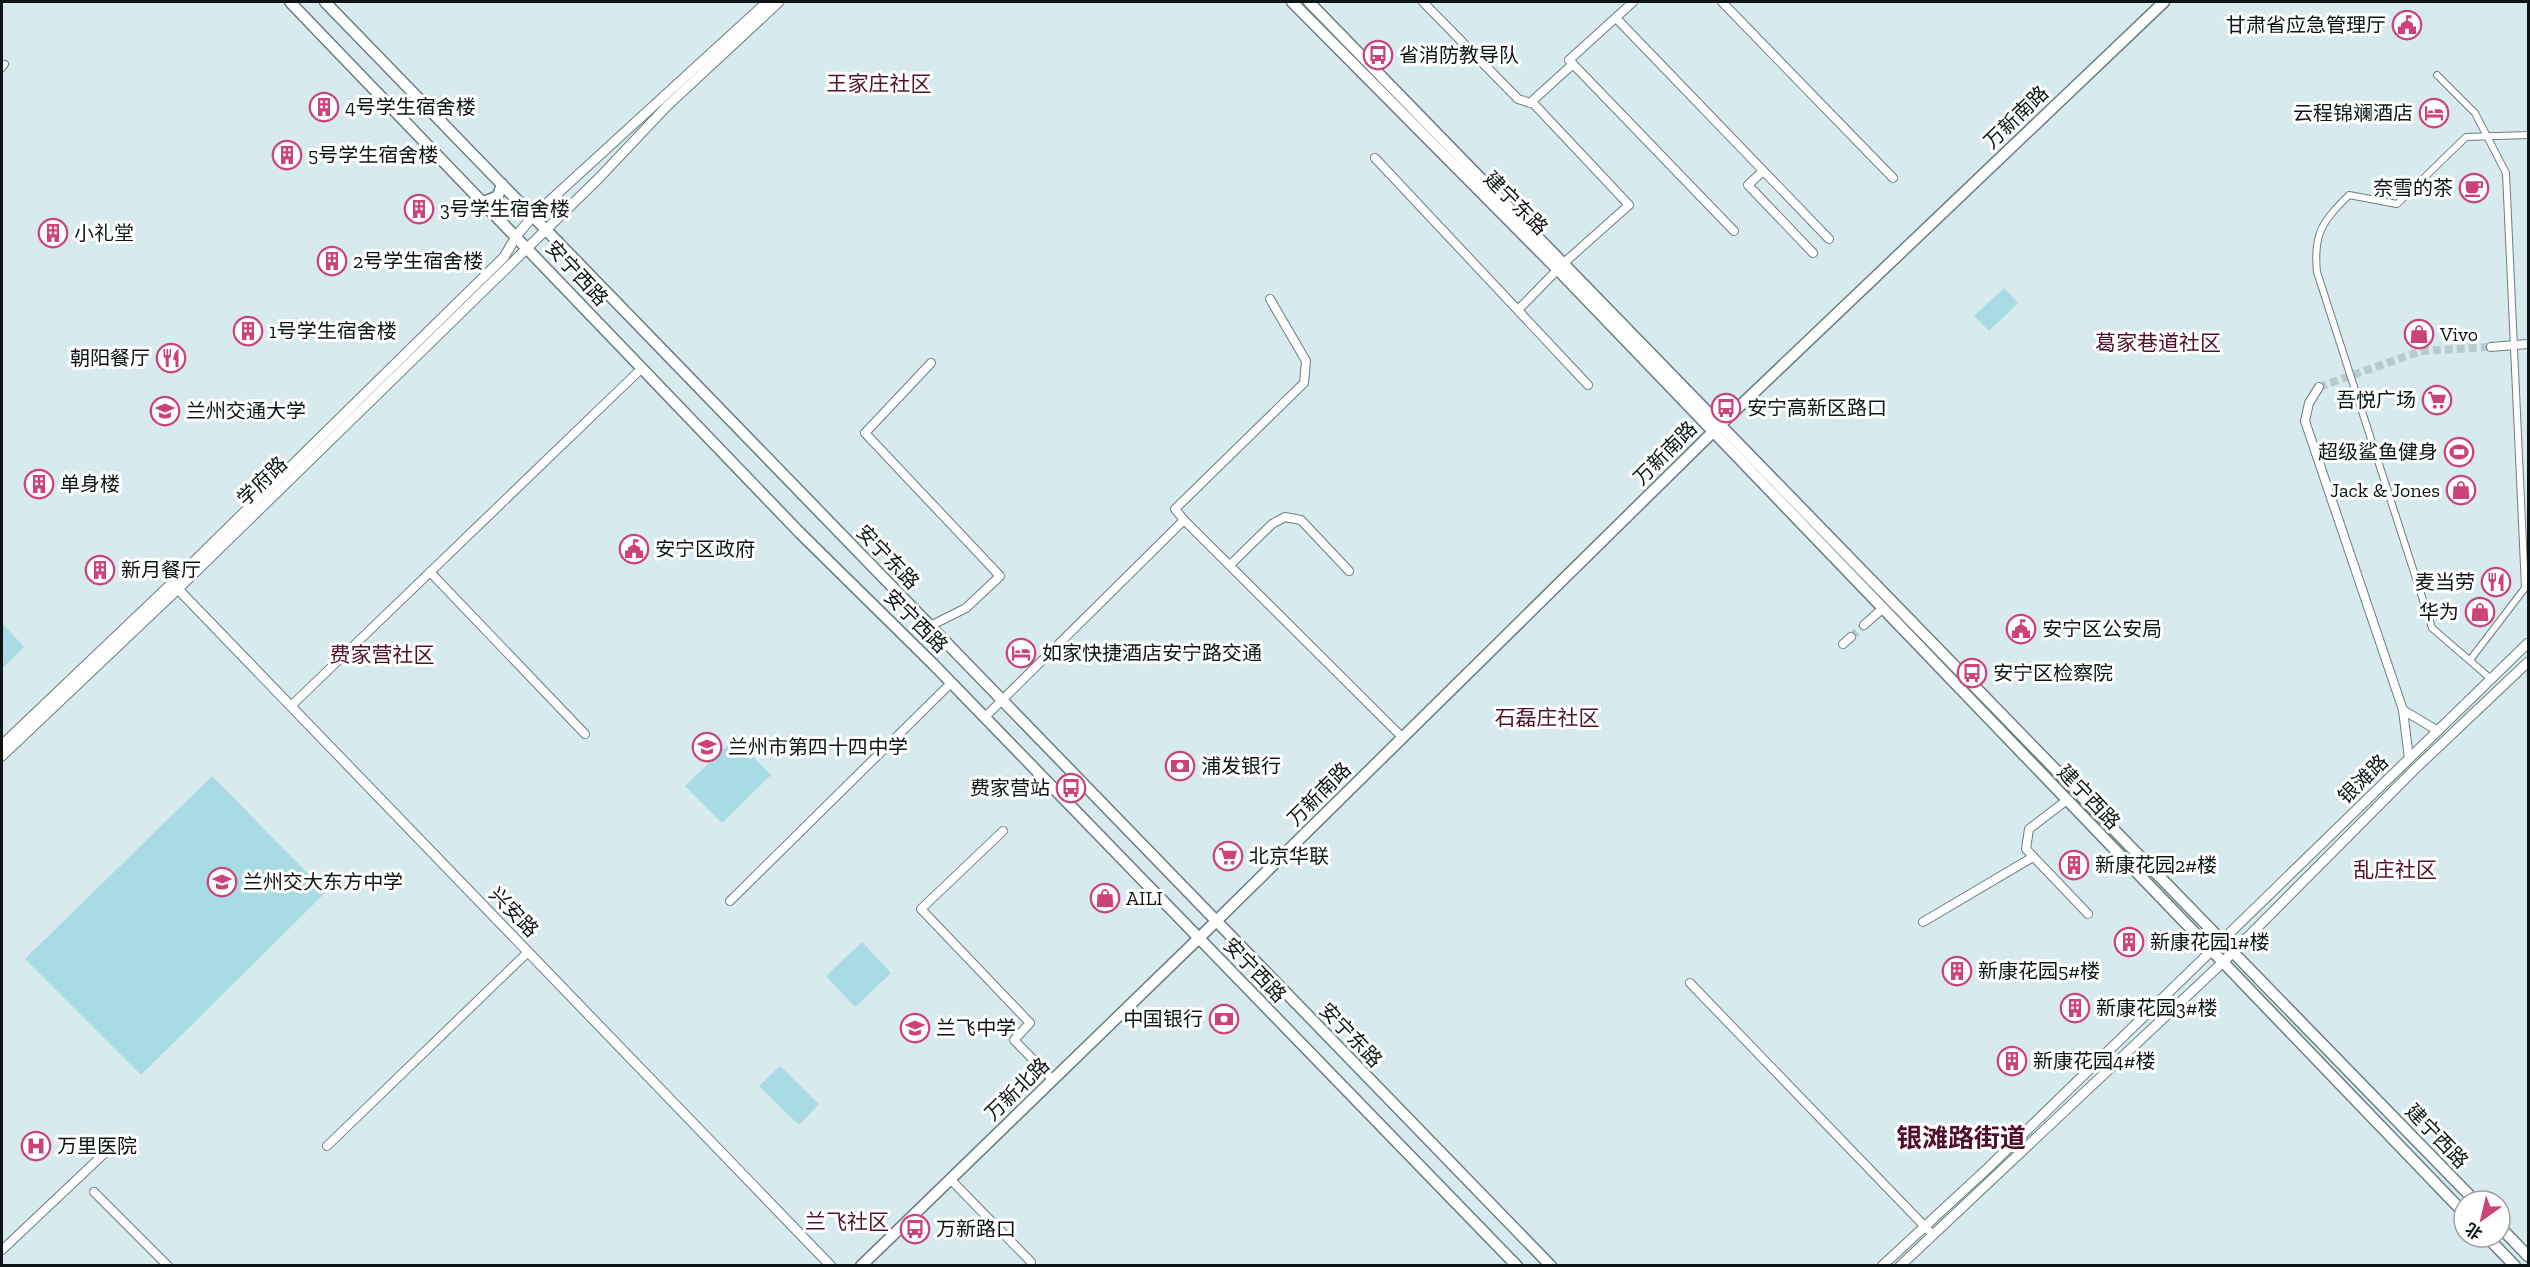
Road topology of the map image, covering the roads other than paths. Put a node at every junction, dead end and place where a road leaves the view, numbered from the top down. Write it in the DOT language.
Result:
graph roads {
  1 [pos="290,2"];
  2 [pos="325,2"];
  3 [pos="767,2"];
  4 [pos="779,2"];
  5 [pos="1292,2"];
  6 [pos="1309,2"];
  7 [pos="1423,2"];
  8 [pos="1633,2"];
  9 [pos="1722,2"];
  10 [pos="2161,2"];
  11 [pos="1616,18"];
  12 [pos="1573,64"];
  13 [pos="2437,75"];
  14 [pos="1530,103"];
  15 [pos="2529,135"];
  16 [pos="2489,136"];
  17 [pos="1375,158"];
  18 [pos="1763,171"];
  19 [pos="1893,178"];
  20 [pos="502,184"];
  21 [pos="484,202"];
  22 [pos="533,216"];
  23 [pos="545,229"];
  24 [pos="1734,231"];
  25 [pos="517,235"];
  26 [pos="1829,239"];
  27 [pos="527,246"];
  28 [pos="1813,253"];
  29 [pos="1561,265"];
  30 [pos="1270,299"];
  31 [pos="1518,310"];
  32 [pos="2529,344"];
  33 [pos="2512,345"];
  34 [pos="2491,346"];
  35 [pos="931,363"];
  36 [pos="642,368"];
  37 [pos="1588,385"];
  38 [pos="2319,387"];
  39 [pos="1717,428"];
  40 [pos="1184,519"];
  41 [pos="1230,565"];
  42 [pos="1349,571"];
  43 [pos="430,572"];
  44 [pos="175,586"];
  45 [pos="1882,609"];
  46 [pos="1864,625"];
  47 [pos="930,626"];
  48 [pos="1851,637"];
  49 [pos="2529,643"];
  50 [pos="1843,644"];
  51 [pos="2470,660"];
  52 [pos="2529,662"];
  53 [pos="2492,679"];
  54 [pos="951,683"];
  55 [pos="1002,700"];
  56 [pos="291,706"];
  57 [pos="2403,710"];
  58 [pos="985,717"];
  59 [pos="2438,731"];
  60 [pos="585,734"];
  61 [pos="1402,737"];
  62 [pos="2,745"];
  63 [pos="2,756"];
  64 [pos="2409,759"];
  65 [pos="2067,800"];
  66 [pos="1003,831"];
  67 [pos="2033,857"];
  68 [pos="730,901"];
  69 [pos="2088,914"];
  70 [pos="1216,921"];
  71 [pos="1923,922"];
  72 [pos="1199,938"];
  73 [pos="2223,940"];
  74 [pos="2211,951"];
  75 [pos="2234,951"];
  76 [pos="528,952"];
  77 [pos="2222,963"];
  78 [pos="1690,983"];
  79 [pos="1052,1079"];
  80 [pos="327,1146"];
  81 [pos="110,1148"];
  82 [pos="950,1179"];
  83 [pos="2463,1189"];
  84 [pos="94,1192"];
  85 [pos="2452,1201"];
  86 [pos="1924,1226"];
  87 [pos="1932,1234"];
  88 [pos="2512,1239"];
  89 [pos="2499,1249"];
  90 [pos="2,1250"];
  91 [pos="2529,1256"];
  92 [pos="1031,1262"];
  93 [pos="168,1266"];
  94 [pos="831,1266"];
  95 [pos="861,1266"];
  96 [pos="1517,1266"];
  97 [pos="1551,1266"];
  98 [pos="1881,1266"];
  99 [pos="1900,1266"];
  100 [pos="2515,1266"];
  1 -- 21 [label="main road, 安宁西路"];
  2 -- 20 [label="main road, 安宁东路"];
  3 -- 22 [label="street, 学府路"];
  4 -- 23 [label="street, 学府路"];
  5 -- 29 [label="main road, 建宁东路"];
  6 -- 29 [label="main road, 建宁东路"];
  7 -- 14 [label="street"];
  8 -- 11 [label="street"];
  9 -- 19 [label="street"];
  10 -- 39 [label="main road, 万新南路"];
  11 -- 12 [label="street"];
  11 -- 18 [label="street"];
  12 -- 14 [label="street"];
  12 -- 24 [label="street"];
  13 -- 16 [label="street"];
  14 -- 29 [label="street"];
  15 -- 16 [label="street"];
  16 -- 33 [label="street"];
  16 -- 51 [label="street"];
  17 -- 31 [label="street"];
  18 -- 26 [label="street"];
  18 -- 28 [label="street"];
  20 -- 21 [label="main road"];
  20 -- 22 [label="main road, 安宁东路"];
  21 -- 25 [label="main road, 安宁西路"];
  22 -- 23 [label="main road, 安宁东路"];
  22 -- 25 [label="street, 学府路"];
  23 -- 27 [label="street, 学府路"];
  23 -- 47 [label="main road, 安宁东路"];
  25 -- 27 [label="main road, 安宁西路"];
  25 -- 44 [label="street, 学府路"];
  27 -- 36 [label="main road, 安宁西路"];
  27 -- 44 [label="street, 学府路"];
  29 -- 31 [label="street"];
  29 -- 39 [label="main road, 建宁东路"];
  30 -- 40 [label="street"];
  31 -- 37 [label="street"];
  32 -- 33 [label="street"];
  33 -- 34 [label="street"];
  33 -- 51 [label="street"];
  35 -- 47 [label="street"];
  36 -- 43 [label="street"];
  36 -- 54 [label="main road, 安宁西路"];
  38 -- 57 [label="street"];
  39 -- 45 [label="main road, 建宁西路"];
  39 -- 61 [label="main road, 万新南路"];
  39 -- 73 [label="main road, 建宁西路"];
  40 -- 41 [label="street"];
  40 -- 55 [label="street"];
  41 -- 42 [label="street"];
  41 -- 61 [label="street"];
  43 -- 56 [label="street"];
  43 -- 60 [label="street"];
  44 -- 56 [label="street, 兴安路"];
  44 -- 62 [label="street, 学府路"];
  44 -- 63 [label="street, 学府路"];
  45 -- 46 [label="street"];
  45 -- 65 [label="main road, 建宁西路"];
  47 -- 55 [label="main road, 安宁东路"];
  48 -- 50 [label="street"];
  49 -- 53 [label="street, 银滩路"];
  51 -- 53 [label="street"];
  52 -- 75 [label="street, 银滩路"];
  53 -- 59 [label="street, 银滩路"];
  54 -- 58 [label="main road, 安宁西路"];
  54 -- 68 [label="street"];
  55 -- 58 [label="street"];
  55 -- 70 [label="main road, 安宁东路"];
  56 -- 76 [label="street, 兴安路"];
  57 -- 59 [label="street"];
  57 -- 64 [label="street"];
  58 -- 72 [label="main road, 安宁西路"];
  59 -- 64 [label="street, 银滩路"];
  61 -- 70 [label="main road, 万新南路"];
  64 -- 73 [label="street, 银滩路"];
  65 -- 67 [label="street"];
  65 -- 74 [label="main road, 建宁西路"];
  66 -- 79 [label="street"];
  67 -- 69 [label="street"];
  67 -- 71 [label="street"];
  70 -- 72 [label="main road, 万新南路"];
  70 -- 97 [label="main road, 安宁东路"];
  72 -- 79 [label="main road, 万新北路"];
  72 -- 96 [label="main road, 安宁西路"];
  73 -- 74 [label="street, 银滩路"];
  73 -- 75 [label="main road, 建宁西路"];
  74 -- 77 [label="main road, 建宁西路"];
  74 -- 86 [label="street, 银滩路"];
  75 -- 77 [label="street, 银滩路"];
  75 -- 83 [label="main road, 建宁西路"];
  76 -- 80 [label="street"];
  76 -- 94 [label="street, 兴安路"];
  77 -- 85 [label="main road, 建宁西路"];
  77 -- 87 [label="street, 银滩路"];
  78 -- 86 [label="street"];
  79 -- 82 [label="main road, 万新北路"];
  81 -- 90 [label="street"];
  82 -- 92 [label="street"];
  82 -- 95 [label="main road, 万新北路"];
  84 -- 93 [label="street"];
  86 -- 87 [label="street"];
  86 -- 98 [label="street, 银滩路"];
  87 -- 99 [label="street, 银滩路"];
  88 -- 91 [label="main road"];
  89 -- 100 [label="main road"];
}
